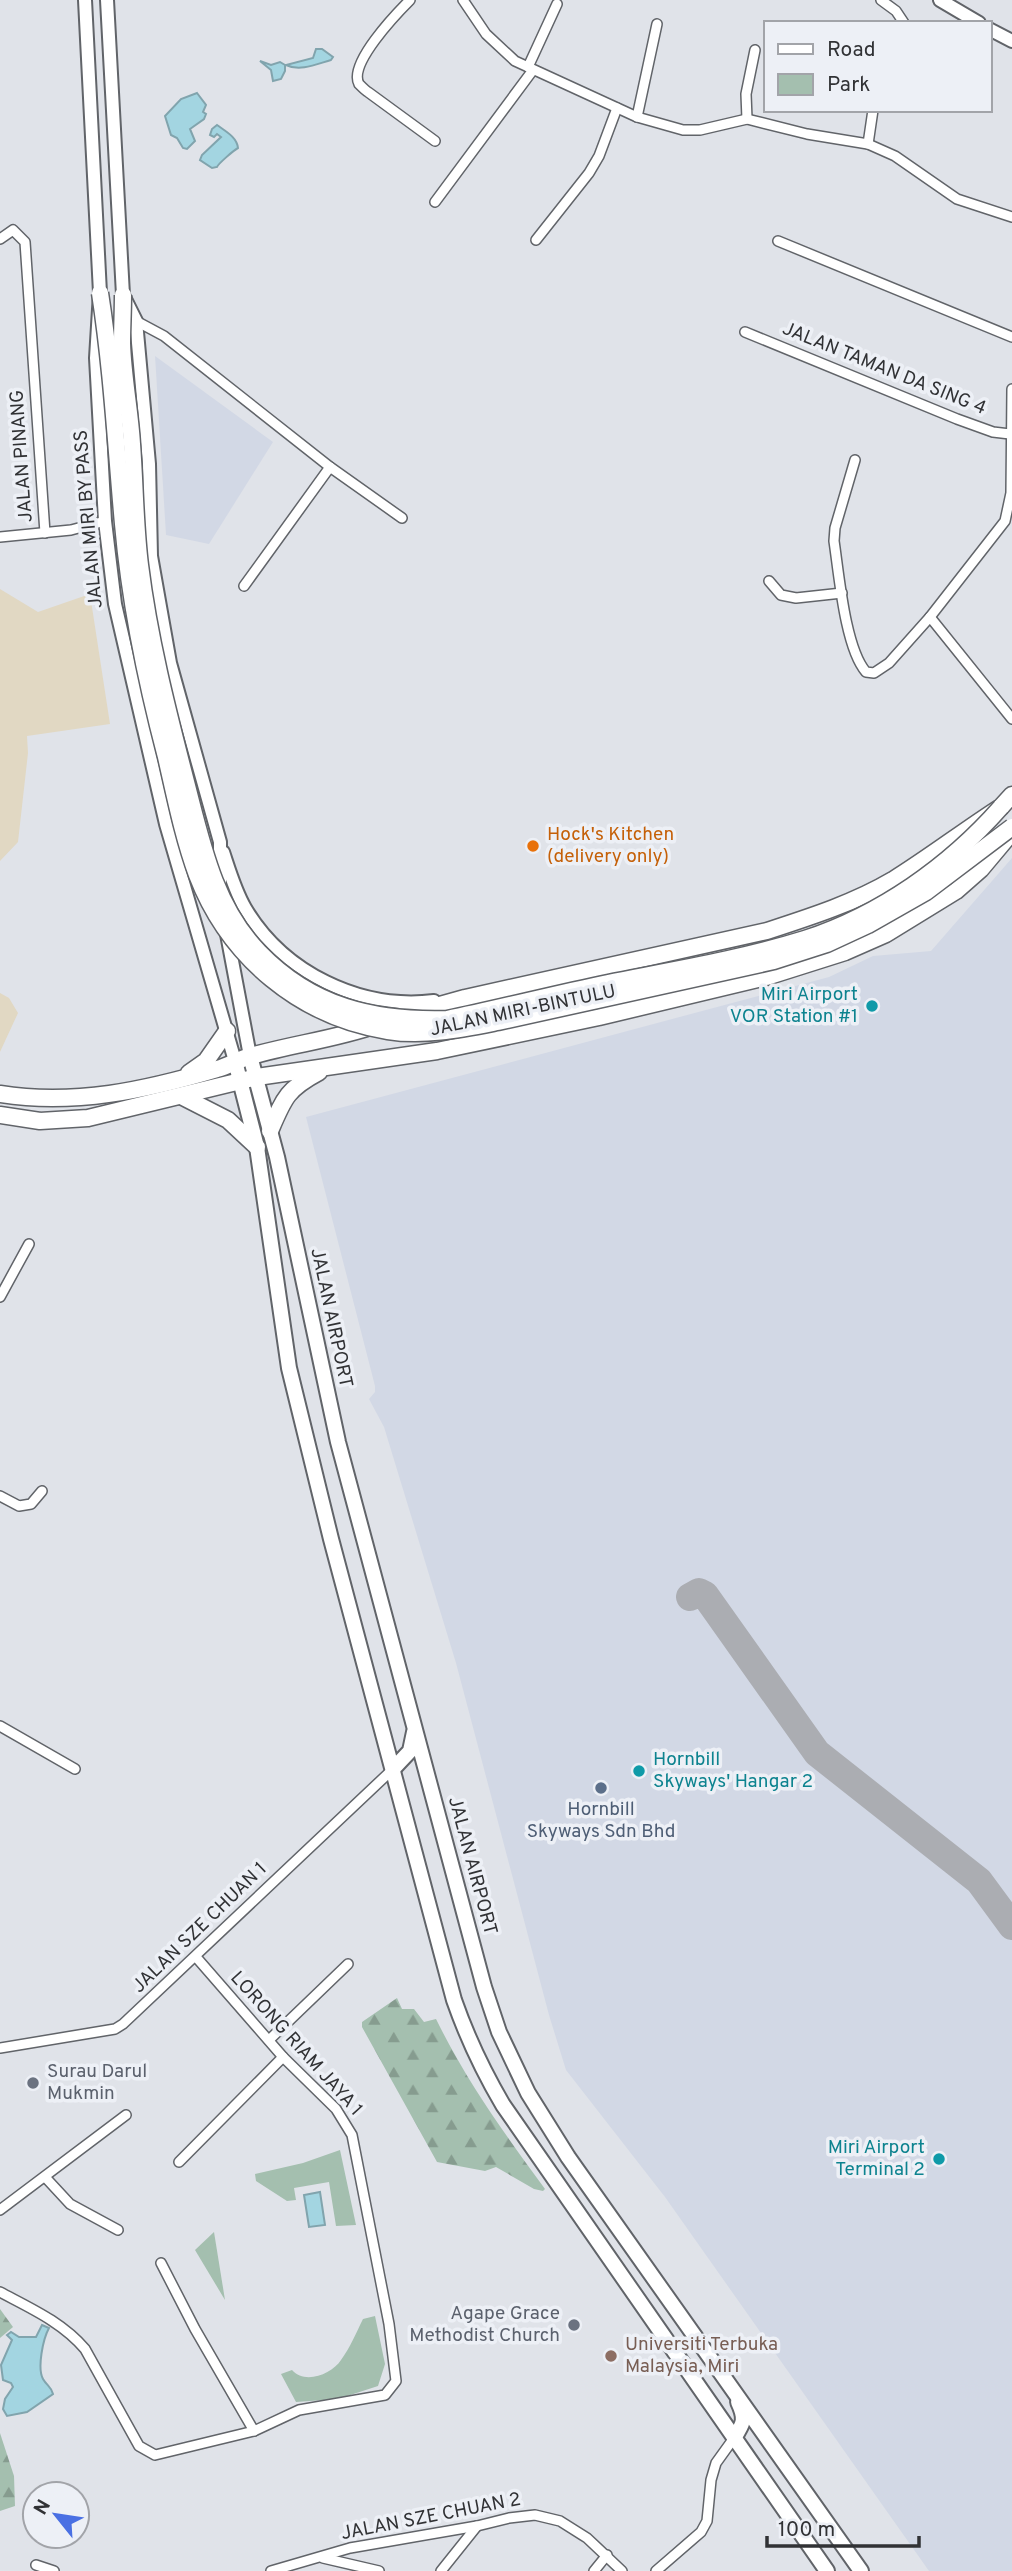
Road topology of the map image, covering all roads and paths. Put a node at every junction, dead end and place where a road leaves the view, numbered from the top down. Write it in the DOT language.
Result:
graph roads {
  1 [pos="85,0"];
  2 [pos="107,0"];
  3 [pos="410,0"];
  4 [pos="463,0"];
  5 [pos="881,0"];
  6 [pos="940,0"];
  7 [pos="557,5"];
  8 [pos="904,21"];
  9 [pos="976,21"];
  10 [pos="657,24"];
  11 [pos="991,30"];
  12 [pos="1012,41"];
  13 [pos="754,50"];
  14 [pos="531,68"];
  15 [pos="617,108"];
  16 [pos="873,112"];
  17 [pos="638,117"];
  18 [pos="747,119"];
  19 [pos="435,141"];
  20 [pos="867,144"];
  21 [pos="435,202"];
  22 [pos="1012,217"];
  23 [pos="0,239"];
  24 [pos="536,240"];
  25 [pos="778,241"];
  26 [pos="100,293"];
  27 [pos="123,295"];
  28 [pos="136,321"];
  29 [pos="745,332"];
  30 [pos="1012,337"];
  31 [pos="1012,389"];
  32 [pos="1010,434"];
  33 [pos="855,460"];
  34 [pos="330,467"];
  35 [pos="1012,480"];
  36 [pos="402,518"];
  37 [pos="105,521"];
  38 [pos="45,533"];
  39 [pos="0,537"];
  40 [pos="769,580"];
  41 [pos="244,586"];
  42 [pos="842,593"];
  43 [pos="930,617"];
  44 [pos="1012,719"];
  45 [pos="1007,801"];
  46 [pos="1012,830"];
  47 [pos="220,842"];
  48 [pos="465,998"];
  49 [pos="227,1031"];
  50 [pos="243,1058"];
  51 [pos="328,1068"];
  52 [pos="257,1077"];
  53 [pos="181,1079"];
  54 [pos="240,1082"];
  55 [pos="0,1094"];
  56 [pos="181,1096"];
  57 [pos="0,1115"];
  58 [pos="270,1131"];
  59 [pos="257,1147"];
  60 [pos="29,1244"];
  61 [pos="0,1297"];
  62 [pos="42,1492"];
  63 [pos="0,1496"];
  64 [pos="0,1727"];
  65 [pos="414,1727"];
  66 [pos="75,1769"];
  67 [pos="393,1769"];
  68 [pos="195,1957"];
  69 [pos="348,1964"];
  70 [pos="269,2040"];
  71 [pos="0,2048"];
  72 [pos="283,2057"];
  73 [pos="126,2115"];
  74 [pos="179,2162"];
  75 [pos="45,2177"];
  76 [pos="0,2210"];
  77 [pos="118,2230"];
  78 [pos="161,2263"];
  79 [pos="0,2292"];
  80 [pos="730,2385"];
  81 [pos="254,2431"];
  82 [pos="734,2438"];
  83 [pos="477,2526"];
  84 [pos="607,2556"];
  85 [pos="320,2558"];
  86 [pos="36,2565"];
  87 [pos="54,2571"];
  88 [pos="271,2571"];
  89 [pos="379,2571"];
  90 [pos="441,2571"];
  91 [pos="594,2571"];
  92 [pos="622,2571"];
  93 [pos="656,2571"];
  94 [pos="827,2571"];
  95 [pos="860,2571"];
  1 -- 26 [label="main road, JALAN MIRI BY PASS"];
  2 -- 27 [label="main road"];
  3 -- 19 [label="street"];
  4 -- 14 [label="street"];
  5 -- 8 [label="street"];
  6 -- 9 [label="main road"];
  7 -- 14 [label="street"];
  10 -- 17 [label="street"];
  11 -- 12 [label="main road"];
  13 -- 18 [label="street"];
  14 -- 15 [label="street"];
  14 -- 21 [label="street"];
  15 -- 17 [label="street"];
  15 -- 24 [label="street"];
  16 -- 20 [label="street"];
  17 -- 18 [label="street"];
  18 -- 20 [label="street"];
  20 -- 22 [label="street"];
  23 -- 38 [label="street, JALAN PINANG"];
  25 -- 30 [label="street"];
  26 -- 37 [label="main road, JALAN MIRI BY PASS"];
  26 -- 46 [label="highway, bridge"];
  27 -- 28 [label="main road"];
  27 -- 45 [label="highway, bridge"];
  28 -- 34 [label="street"];
  28 -- 47 [label="main road"];
  29 -- 32 [label="street, JALAN TAMAN DA SING 4"];
  31 -- 32 [label="street"];
  32 -- 35 [label="street"];
  33 -- 42 [label="street"];
  34 -- 36 [label="street"];
  34 -- 41 [label="street"];
  35 -- 43 [label="street"];
  37 -- 38 [label="street, JALAN PINANG"];
  37 -- 49 [label="main road, JALAN MIRI BY PASS"];
  38 -- 39 [label="street, JALAN PINANG"];
  40 -- 42 [label="street"];
  42 -- 43 [label="street"];
  43 -- 44 [label="street"];
  45 -- 48 [label="highway, JALAN MIRI-BINTULU"];
  46 -- 51 [label="highway, JALAN MIRI-BINTULU"];
  47 -- 48 [label="main road"];
  47 -- 50 [label="main road"];
  48 -- 50 [label="highway, JALAN MIRI-BINTULU"];
  49 -- 50 [label="main road, JALAN MIRI BY PASS"];
  49 -- 53 [label="highway"];
  50 -- 52 [label="main road, JALAN AIRPORT"];
  50 -- 53 [label="highway, JALAN MIRI-BINTULU"];
  50 -- 54 [label="main road"];
  51 -- 52 [label="highway, JALAN MIRI-BINTULU"];
  51 -- 58 [label="highway"];
  52 -- 54 [label="highway, JALAN MIRI-BINTULU"];
  52 -- 58 [label="main road, JALAN AIRPORT"];
  53 -- 55 [label="highway, JALAN MIRI-BINTULU"];
  54 -- 56 [label="highway, JALAN MIRI-BINTULU"];
  54 -- 59 [label="main road"];
  56 -- 57 [label="highway, JALAN MIRI-BINTULU"];
  56 -- 59 [label="highway"];
  58 -- 65 [label="main road, JALAN AIRPORT"];
  59 -- 67 [label="main road"];
  60 -- 61 [label="street"];
  62 -- 63 [label="street"];
  64 -- 66 [label="street"];
  65 -- 67 [label="main road"];
  65 -- 80 [label="main road, JALAN AIRPORT"];
  67 -- 68 [label="street, JALAN SZE CHUAN 1"];
  67 -- 82 [label="main road"];
  68 -- 70 [label="street, LORONG RIAM JAYA 1"];
  68 -- 71 [label="street, JALAN SZE CHUAN 1"];
  69 -- 70 [label="street"];
  70 -- 72 [label="street, LORONG RIAM JAYA 1"];
  72 -- 74 [label="street"];
  72 -- 81 [label="street, LORONG RIAM JAYA 1"];
  73 -- 75 [label="street"];
  75 -- 76 [label="street"];
  75 -- 77 [label="street"];
  78 -- 81 [label="street"];
  79 -- 81 [label="street, LORONG RIAM JAYA 1"];
  80 -- 82 [label="main road"];
  80 -- 95 [label="main road, JALAN AIRPORT"];
  82 -- 93 [label="street"];
  82 -- 94 [label="main road"];
  83 -- 84 [label="street, JALAN SZE CHUAN 2"];
  83 -- 85 [label="street, JALAN SZE CHUAN 2"];
  83 -- 90 [label="street"];
  84 -- 91 [label="street"];
  84 -- 92 [label="street, JALAN SZE CHUAN 2"];
  85 -- 88 [label="street, JALAN SZE CHUAN 2"];
  85 -- 89 [label="street"];
  86 -- 87 [label="street"];
}
